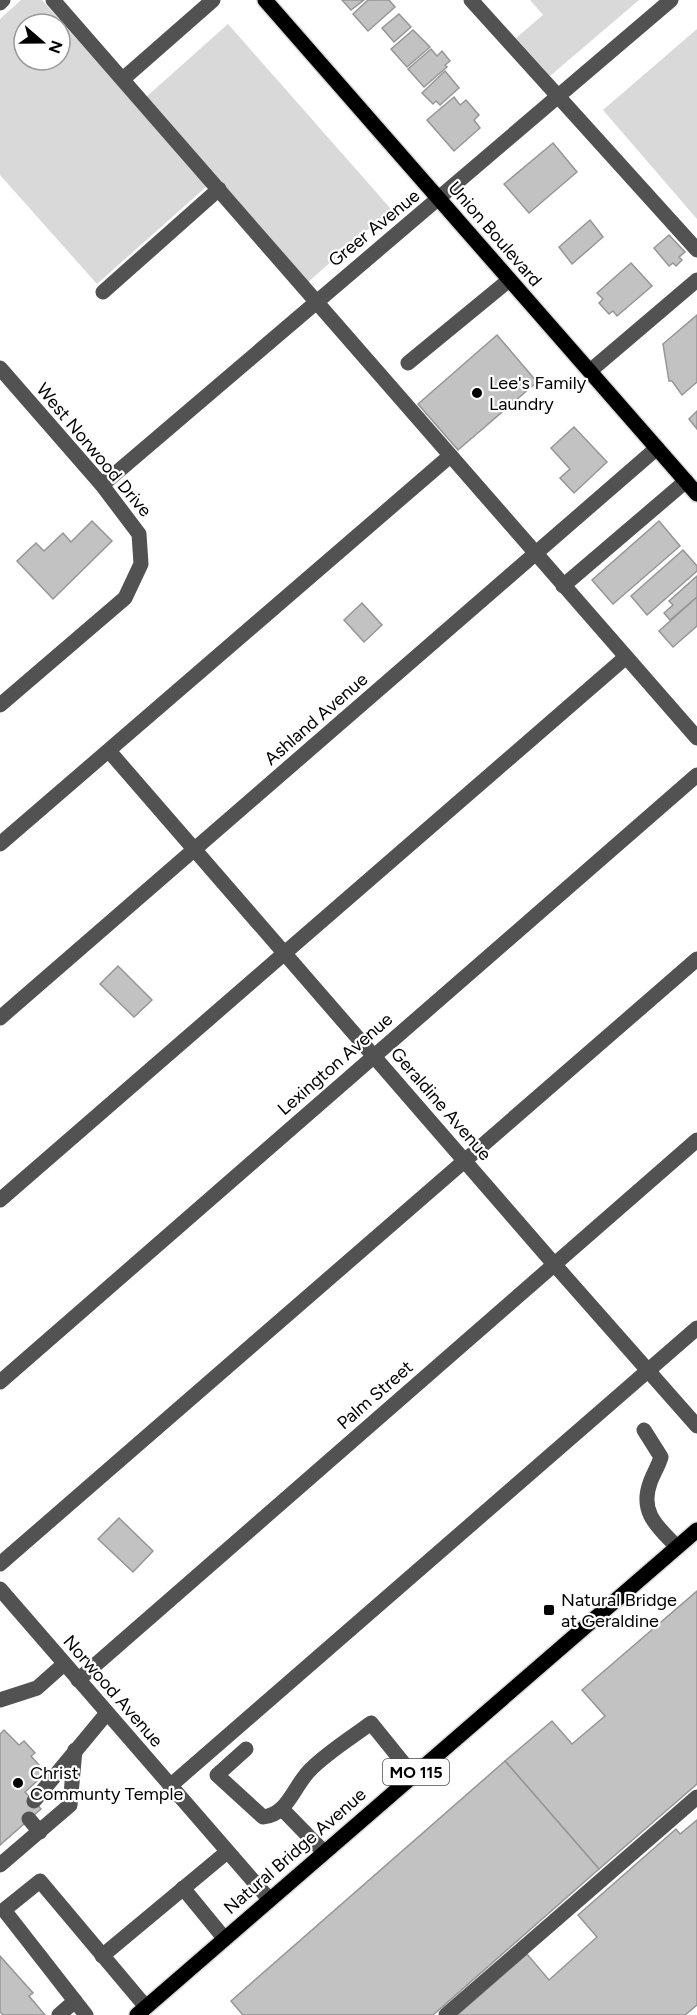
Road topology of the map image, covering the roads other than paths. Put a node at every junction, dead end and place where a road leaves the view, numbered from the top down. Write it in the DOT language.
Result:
graph roads {
  1 [pos="53,0"];
  2 [pos="213,0"];
  3 [pos="265,0"];
  4 [pos="471,0"];
  5 [pos="671,0"];
  6 [pos="123,79"];
  7 [pos="557,98"];
  8 [pos="219,189"];
  9 [pos="439,200"];
  10 [pos="697,250"];
  11 [pos="509,279"];
  12 [pos="697,280"];
  13 [pos="103,292"];
  14 [pos="316,300"];
  15 [pos="408,363"];
  16 [pos="0,368"];
  17 [pos="590,371"];
  18 [pos="657,448"];
  19 [pos="450,456"];
  20 [pos="686,481"];
  21 [pos="102,485"];
  22 [pos="697,494"];
  23 [pos="535,554"];
  24 [pos="563,586"];
  25 [pos="626,657"];
  26 [pos="0,705"];
  27 [pos="697,738"];
  28 [pos="109,751"];
  29 [pos="697,775"];
  30 [pos="0,844"];
  31 [pos="195,850"];
  32 [pos="284,952"];
  33 [pos="697,959"];
  34 [pos="0,1018"];
  35 [pos="374,1056"];
  36 [pos="697,1140"];
  37 [pos="465,1161"];
  38 [pos="0,1200"];
  39 [pos="554,1264"];
  40 [pos="697,1328"];
  41 [pos="648,1370"];
  42 [pos="0,1382"];
  43 [pos="697,1426"];
  44 [pos="644,1430"];
  45 [pos="697,1530"];
  46 [pos="677,1547"];
  47 [pos="0,1564"];
  48 [pos="0,1589"];
  49 [pos="64,1664"];
  50 [pos="78,1680"];
  51 [pos="0,1700"];
  52 [pos="107,1713"];
  53 [pos="246,1749"];
  54 [pos="75,1750"];
  55 [pos="412,1775"];
  56 [pos="170,1786"];
  57 [pos="697,1797"];
  58 [pos="33,1801"];
  59 [pos="282,1809"];
  60 [pos="29,1819"];
  61 [pos="40,1832"];
  62 [pos="227,1852"];
  63 [pos="324,1852"];
  64 [pos="0,1865"];
  65 [pos="183,1888"];
  66 [pos="269,1899"];
  67 [pos="2,1910"];
  68 [pos="224,1938"];
  69 [pos="102,1956"];
  70 [pos="75,2001"];
  71 [pos="141,2011"];
  72 [pos="59,2015"];
  73 [pos="86,2015"];
  74 [pos="446,2015"];
  1 -- 6 [label="street"];
  2 -- 6 [label="street"];
  3 -- 9 [label="main road, Union Boulevard"];
  4 -- 7 [label="street"];
  5 -- 7 [label="street, Greer Avenue"];
  6 -- 8 [label="street"];
  7 -- 9 [label="street, Greer Avenue"];
  7 -- 10 [label="street"];
  8 -- 13 [label="street"];
  8 -- 14 [label="street"];
  9 -- 11 [label="main road, Union Boulevard"];
  9 -- 14 [label="street, Greer Avenue"];
  11 -- 15 [label="street"];
  11 -- 17 [label="main road, Union Boulevard"];
  12 -- 17 [label="street"];
  14 -- 19 [label="street"];
  14 -- 21 [label="street, Greer Avenue"];
  16 -- 21 [label="street, West Norwood Drive"];
  17 -- 18 [label="main road, Union Boulevard"];
  18 -- 20 [label="main road, Union Boulevard"];
  18 -- 23 [label="street, Ashland Avenue"];
  19 -- 23 [label="street"];
  19 -- 28 [label="street"];
  20 -- 22 [label="main road, Union Boulevard"];
  20 -- 24 [label="street"];
  21 -- 26 [label="street, West Norwood Drive"];
  23 -- 24 [label="street"];
  23 -- 31 [label="street, Ashland Avenue"];
  24 -- 25 [label="street"];
  25 -- 27 [label="street"];
  25 -- 32 [label="street"];
  28 -- 30 [label="street"];
  28 -- 31 [label="street, Geraldine Avenue"];
  29 -- 35 [label="street, Lexington Avenue"];
  31 -- 32 [label="street, Geraldine Avenue"];
  31 -- 34 [label="street, Ashland Avenue"];
  32 -- 35 [label="street, Geraldine Avenue"];
  32 -- 38 [label="street"];
  33 -- 37 [label="street"];
  35 -- 37 [label="street, Geraldine Avenue"];
  35 -- 42 [label="street, Lexington Avenue"];
  36 -- 39 [label="street, Palm Street"];
  37 -- 39 [label="street, Geraldine Avenue"];
  37 -- 47 [label="street"];
  39 -- 41 [label="street, Geraldine Avenue"];
  39 -- 50 [label="street, Palm Street"];
  40 -- 41 [label="street"];
  41 -- 43 [label="street, Geraldine Avenue"];
  41 -- 56 [label="street"];
  44 -- 46 [label="street"];
  45 -- 46 [label="main road, Natural Bridge Avenue / MO 115"];
  46 -- 55 [label="main road, Natural Bridge Avenue / MO 115"];
  48 -- 49 [label="street, Norwood Avenue"];
  49 -- 50 [label="street, Norwood Avenue"];
  49 -- 51 [label="street"];
  50 -- 52 [label="street, Norwood Avenue"];
  52 -- 54 [label="street"];
  52 -- 56 [label="street, Norwood Avenue"];
  53 -- 59 [label="street"];
  54 -- 58 [label="street"];
  54 -- 61 [label="street"];
  55 -- 59 [label="street"];
  55 -- 63 [label="main road, Natural Bridge Avenue / MO 115"];
  56 -- 62 [label="street, Norwood Avenue"];
  57 -- 74 [label="street"];
  59 -- 63 [label="street"];
  60 -- 61 [label="street"];
  61 -- 64 [label="street"];
  62 -- 65 [label="street"];
  62 -- 66 [label="street, Norwood Avenue"];
  63 -- 66 [label="main road, Natural Bridge Avenue / MO 115"];
  65 -- 68 [label="street"];
  65 -- 69 [label="street"];
  66 -- 68 [label="main road, Natural Bridge Avenue / MO 115"];
  67 -- 69 [label="street"];
  67 -- 70 [label="street"];
  68 -- 71 [label="main road, Natural Bridge Avenue / MO 115"];
  69 -- 71 [label="street"];
  70 -- 72 [label="street"];
  70 -- 73 [label="street"];
}
